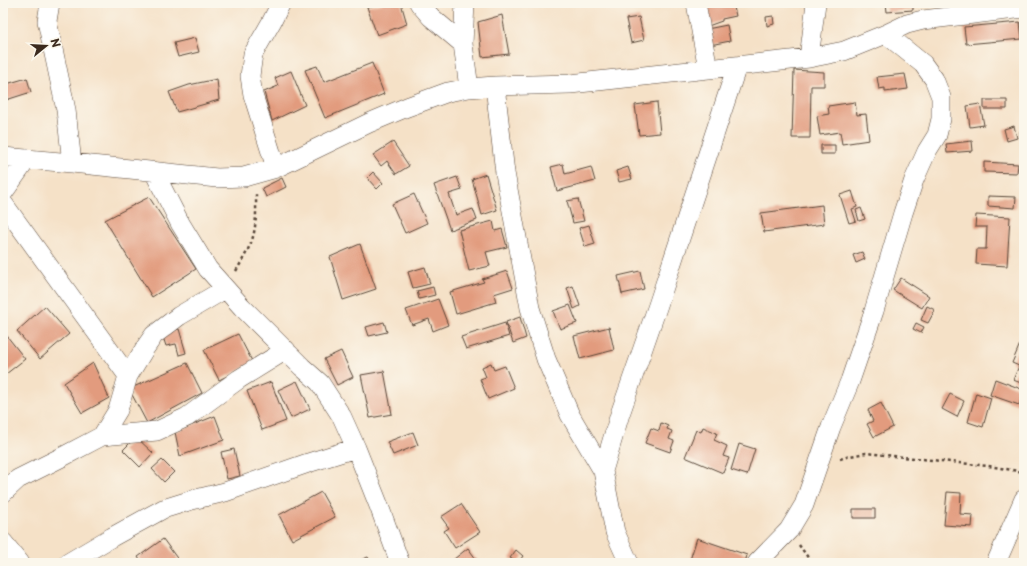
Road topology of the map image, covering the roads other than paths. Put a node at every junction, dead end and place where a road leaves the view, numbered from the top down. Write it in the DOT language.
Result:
graph roads {
  1 [pos="50,3"];
  2 [pos="281,3"];
  3 [pos="420,3"];
  4 [pos="465,3"];
  5 [pos="696,3"];
  6 [pos="816,3"];
  7 [pos="1024,8"];
  8 [pos="923,11"];
  9 [pos="886,34"];
  10 [pos="463,44"];
  11 [pos="809,58"];
  12 [pos="736,66"];
  13 [pos="708,70"];
  14 [pos="495,86"];
  15 [pos="469,88"];
  16 [pos="3,157"];
  17 [pos="27,159"];
  18 [pos="72,163"];
  19 [pos="276,168"];
  20 [pos="154,172"];
  21 [pos="3,193"];
  22 [pos="3,203"];
  23 [pos="225,289"];
  24 [pos="286,350"];
  25 [pos="128,376"];
  26 [pos="102,436"];
  27 [pos="356,448"];
  28 [pos="603,471"];
  29 [pos="3,493"];
  30 [pos="1024,500"];
  31 [pos="3,542"];
  32 [pos="20,563"];
  33 [pos="68,563"];
  34 [pos="400,563"];
  35 [pos="629,563"];
  36 [pos="757,563"];
  37 [pos="996,563"];
  1 -- 18 [label="street"];
  2 -- 19 [label="street"];
  3 -- 10 [label="street"];
  4 -- 10 [label="street"];
  5 -- 13 [label="street"];
  6 -- 11 [label="street"];
  7 -- 8 [label="street"];
  8 -- 9 [label="street"];
  9 -- 11 [label="street"];
  9 -- 36 [label="street"];
  10 -- 15 [label="street"];
  11 -- 12 [label="street"];
  12 -- 13 [label="street"];
  12 -- 28 [label="street"];
  13 -- 14 [label="street"];
  14 -- 15 [label="street"];
  14 -- 28 [label="street"];
  15 -- 19 [label="street"];
  16 -- 17 [label="street"];
  17 -- 18 [label="street"];
  17 -- 21 [label="street"];
  18 -- 20 [label="street"];
  19 -- 20 [label="street"];
  20 -- 23 [label="street"];
  22 -- 25 [label="street"];
  23 -- 24 [label="street"];
  23 -- 25 [label="street"];
  24 -- 26 [label="street"];
  24 -- 27 [label="street"];
  25 -- 26 [label="street"];
  26 -- 29 [label="street"];
  27 -- 33 [label="street"];
  27 -- 34 [label="street"];
  28 -- 35 [label="street"];
  30 -- 37 [label="street"];
  31 -- 32 [label="street"];
}
